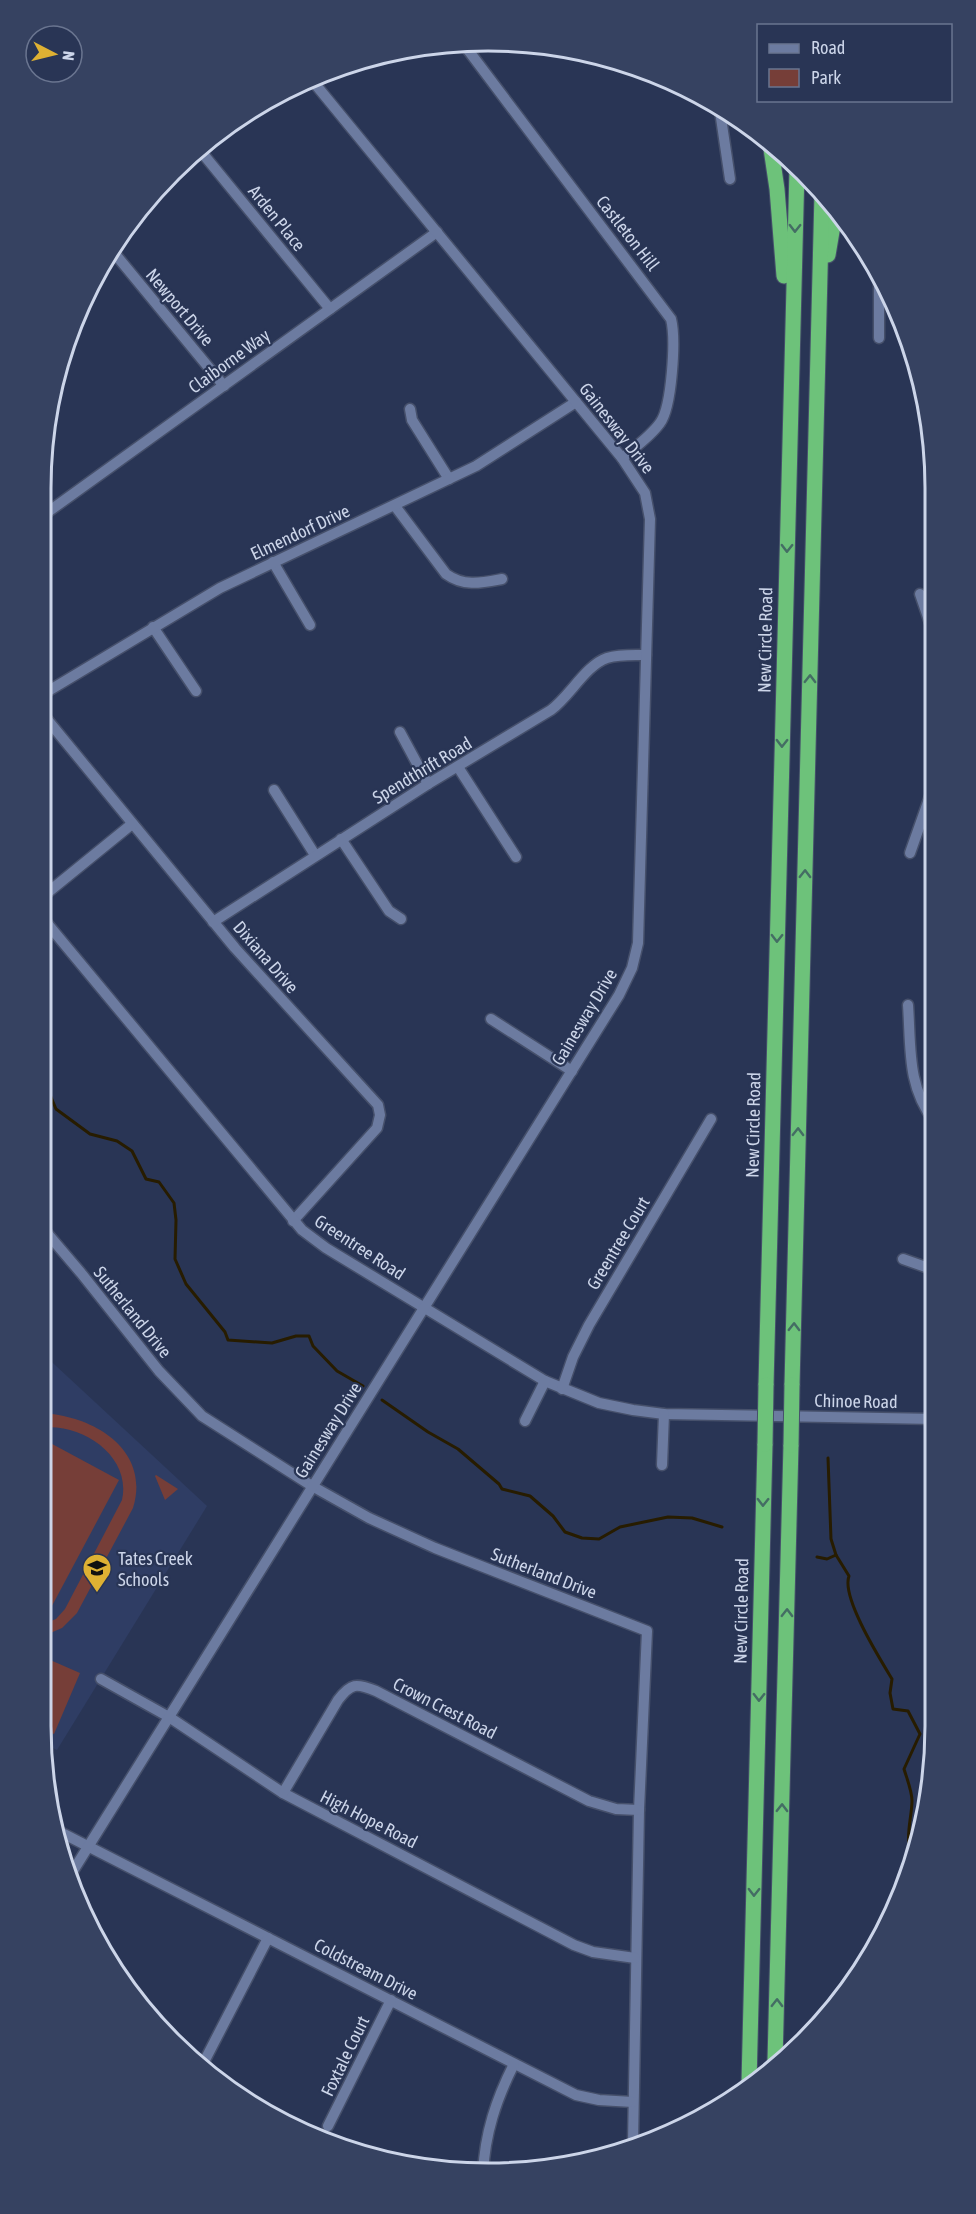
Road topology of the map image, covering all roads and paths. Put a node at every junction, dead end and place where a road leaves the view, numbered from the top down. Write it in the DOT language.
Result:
graph roads {
  1 [pos="469,52"];
  2 [pos="316,86"];
  3 [pos="721,119"];
  4 [pos="205,155"];
  5 [pos="772,155"];
  6 [pos="796,178"];
  7 [pos="730,179"];
  8 [pos="822,206"];
  9 [pos="834,221"];
  10 [pos="437,232"];
  11 [pos="118,257"];
  12 [pos="879,293"];
  13 [pos="330,309"];
  14 [pos="879,338"];
  15 [pos="818,368"];
  16 [pos="224,386"];
  17 [pos="576,402"];
  18 [pos="410,409"];
  19 [pos="622,458"];
  20 [pos="449,479"];
  21 [pos="395,506"];
  22 [pos="788,507"];
  23 [pos="51,509"];
  24 [pos="273,562"];
  25 [pos="502,579"];
  26 [pos="921,594"];
  27 [pos="925,607"];
  28 [pos="310,625"];
  29 [pos="153,627"];
  30 [pos="646,655"];
  31 [pos="51,689"];
  32 [pos="196,691"];
  33 [pos="51,725"];
  34 [pos="400,732"];
  35 [pos="458,767"];
  36 [pos="428,784"];
  37 [pos="274,790"];
  38 [pos="925,812"];
  39 [pos="132,824"];
  40 [pos="341,839"];
  41 [pos="910,853"];
  42 [pos="315,855"];
  43 [pos="516,857"];
  44 [pos="51,889"];
  45 [pos="401,920"];
  46 [pos="213,922"];
  47 [pos="51,929"];
  48 [pos="908,1005"];
  49 [pos="491,1019"];
  50 [pos="572,1071"];
  51 [pos="925,1108"];
  52 [pos="711,1119"];
  53 [pos="293,1221"];
  54 [pos="51,1239"];
  55 [pos="903,1259"];
  56 [pos="925,1267"];
  57 [pos="424,1307"];
  58 [pos="545,1381"];
  59 [pos="562,1389"];
  60 [pos="664,1414"];
  61 [pos="777,1416"];
  62 [pos="925,1419"];
  63 [pos="525,1421"];
  64 [pos="662,1465"];
  65 [pos="312,1486"];
  66 [pos="101,1679"];
  67 [pos="168,1717"];
  68 [pos="283,1793"];
  69 [pos="639,1810"];
  70 [pos="65,1834"];
  71 [pos="88,1846"];
  72 [pos="75,1868"];
  73 [pos="268,1938"];
  74 [pos="635,1958"];
  75 [pos="391,2000"];
  76 [pos="775,2056"];
  77 [pos="205,2060"];
  78 [pos="514,2064"];
  79 [pos="749,2076"];
  80 [pos="633,2102"];
  81 [pos="328,2126"];
  82 [pos="633,2138"];
  83 [pos="484,2163"];
  1 -- 19 [label="street, Castleton Hill"];
  2 -- 10 [label="street, Gainesway Drive"];
  3 -- 7 [label="street"];
  4 -- 13 [label="street, Arden Place"];
  5 -- 22 [label="highway"];
  6 -- 22 [label="highway, New Circle Road, one-way"];
  8 -- 15 [label="highway"];
  9 -- 15 [label="highway"];
  10 -- 13 [label="street, Claiborne Way"];
  10 -- 17 [label="street, Gainesway Drive"];
  11 -- 16 [label="street, Newport Drive"];
  12 -- 14 [label="street"];
  13 -- 16 [label="street, Claiborne Way"];
  76 -- 15 [label="highway, one-way, bridge"];
  16 -- 23 [label="street, Claiborne Way"];
  17 -- 19 [label="street, Gainesway Drive"];
  17 -- 20 [label="street, Elmendorf Drive"];
  18 -- 20 [label="street"];
  19 -- 30 [label="street, Gainesway Drive"];
  20 -- 21 [label="street, Elmendorf Drive"];
  21 -- 24 [label="street, Elmendorf Drive"];
  21 -- 25 [label="street"];
  22 -- 79 [label="highway, New Circle Road, one-way, bridge"];
  24 -- 28 [label="street"];
  24 -- 29 [label="street, Elmendorf Drive"];
  26 -- 27 [label="street"];
  29 -- 31 [label="street, Elmendorf Drive"];
  29 -- 32 [label="street"];
  30 -- 35 [label="street, Spendthrift Road"];
  30 -- 50 [label="street, Gainesway Drive"];
  33 -- 39 [label="street, Dixiana Drive"];
  34 -- 36 [label="street"];
  35 -- 36 [label="street, Spendthrift Road"];
  35 -- 43 [label="street"];
  36 -- 40 [label="street, Spendthrift Road"];
  37 -- 42 [label="street"];
  38 -- 41 [label="street"];
  39 -- 44 [label="street"];
  39 -- 46 [label="street, Dixiana Drive"];
  40 -- 42 [label="street, Spendthrift Road"];
  40 -- 45 [label="street"];
  42 -- 46 [label="street, Spendthrift Road"];
  46 -- 53 [label="street, Dixiana Drive"];
  47 -- 53 [label="street, Greentree Road"];
  48 -- 51 [label="street"];
  49 -- 50 [label="street"];
  50 -- 57 [label="street, Gainesway Drive"];
  52 -- 59 [label="street, Greentree Court"];
  53 -- 57 [label="street, Greentree Road"];
  54 -- 65 [label="street, Sutherland Drive"];
  55 -- 56 [label="street"];
  57 -- 58 [label="street, Greentree Road"];
  57 -- 65 [label="street, Gainesway Drive"];
  58 -- 59 [label="street, Greentree Road"];
  58 -- 63 [label="street"];
  59 -- 60 [label="street, Greentree Road"];
  60 -- 61 [label="street, Greentree Road"];
  60 -- 64 [label="street"];
  61 -- 62 [label="street, Chinoe Road"];
  65 -- 67 [label="street, Gainesway Drive"];
  65 -- 69 [label="street, Sutherland Drive"];
  66 -- 67 [label="street, High Hope Road"];
  67 -- 68 [label="street, High Hope Road"];
  67 -- 71 [label="street, Gainesway Drive"];
  68 -- 69 [label="street, Crown Crest Road"];
  68 -- 74 [label="street, High Hope Road"];
  69 -- 74 [label="street, Sutherland Drive"];
  70 -- 71 [label="street, Coldstream Drive"];
  71 -- 72 [label="street, Gainesway Drive"];
  71 -- 73 [label="street, Coldstream Drive"];
  73 -- 75 [label="street, Coldstream Drive"];
  73 -- 77 [label="street"];
  74 -- 80 [label="street, Sutherland Drive"];
  75 -- 78 [label="street, Coldstream Drive"];
  75 -- 81 [label="street, Foxtale Court"];
  78 -- 80 [label="street, Coldstream Drive"];
  78 -- 83 [label="street"];
  80 -- 82 [label="street, Sutherland Drive"];
}
